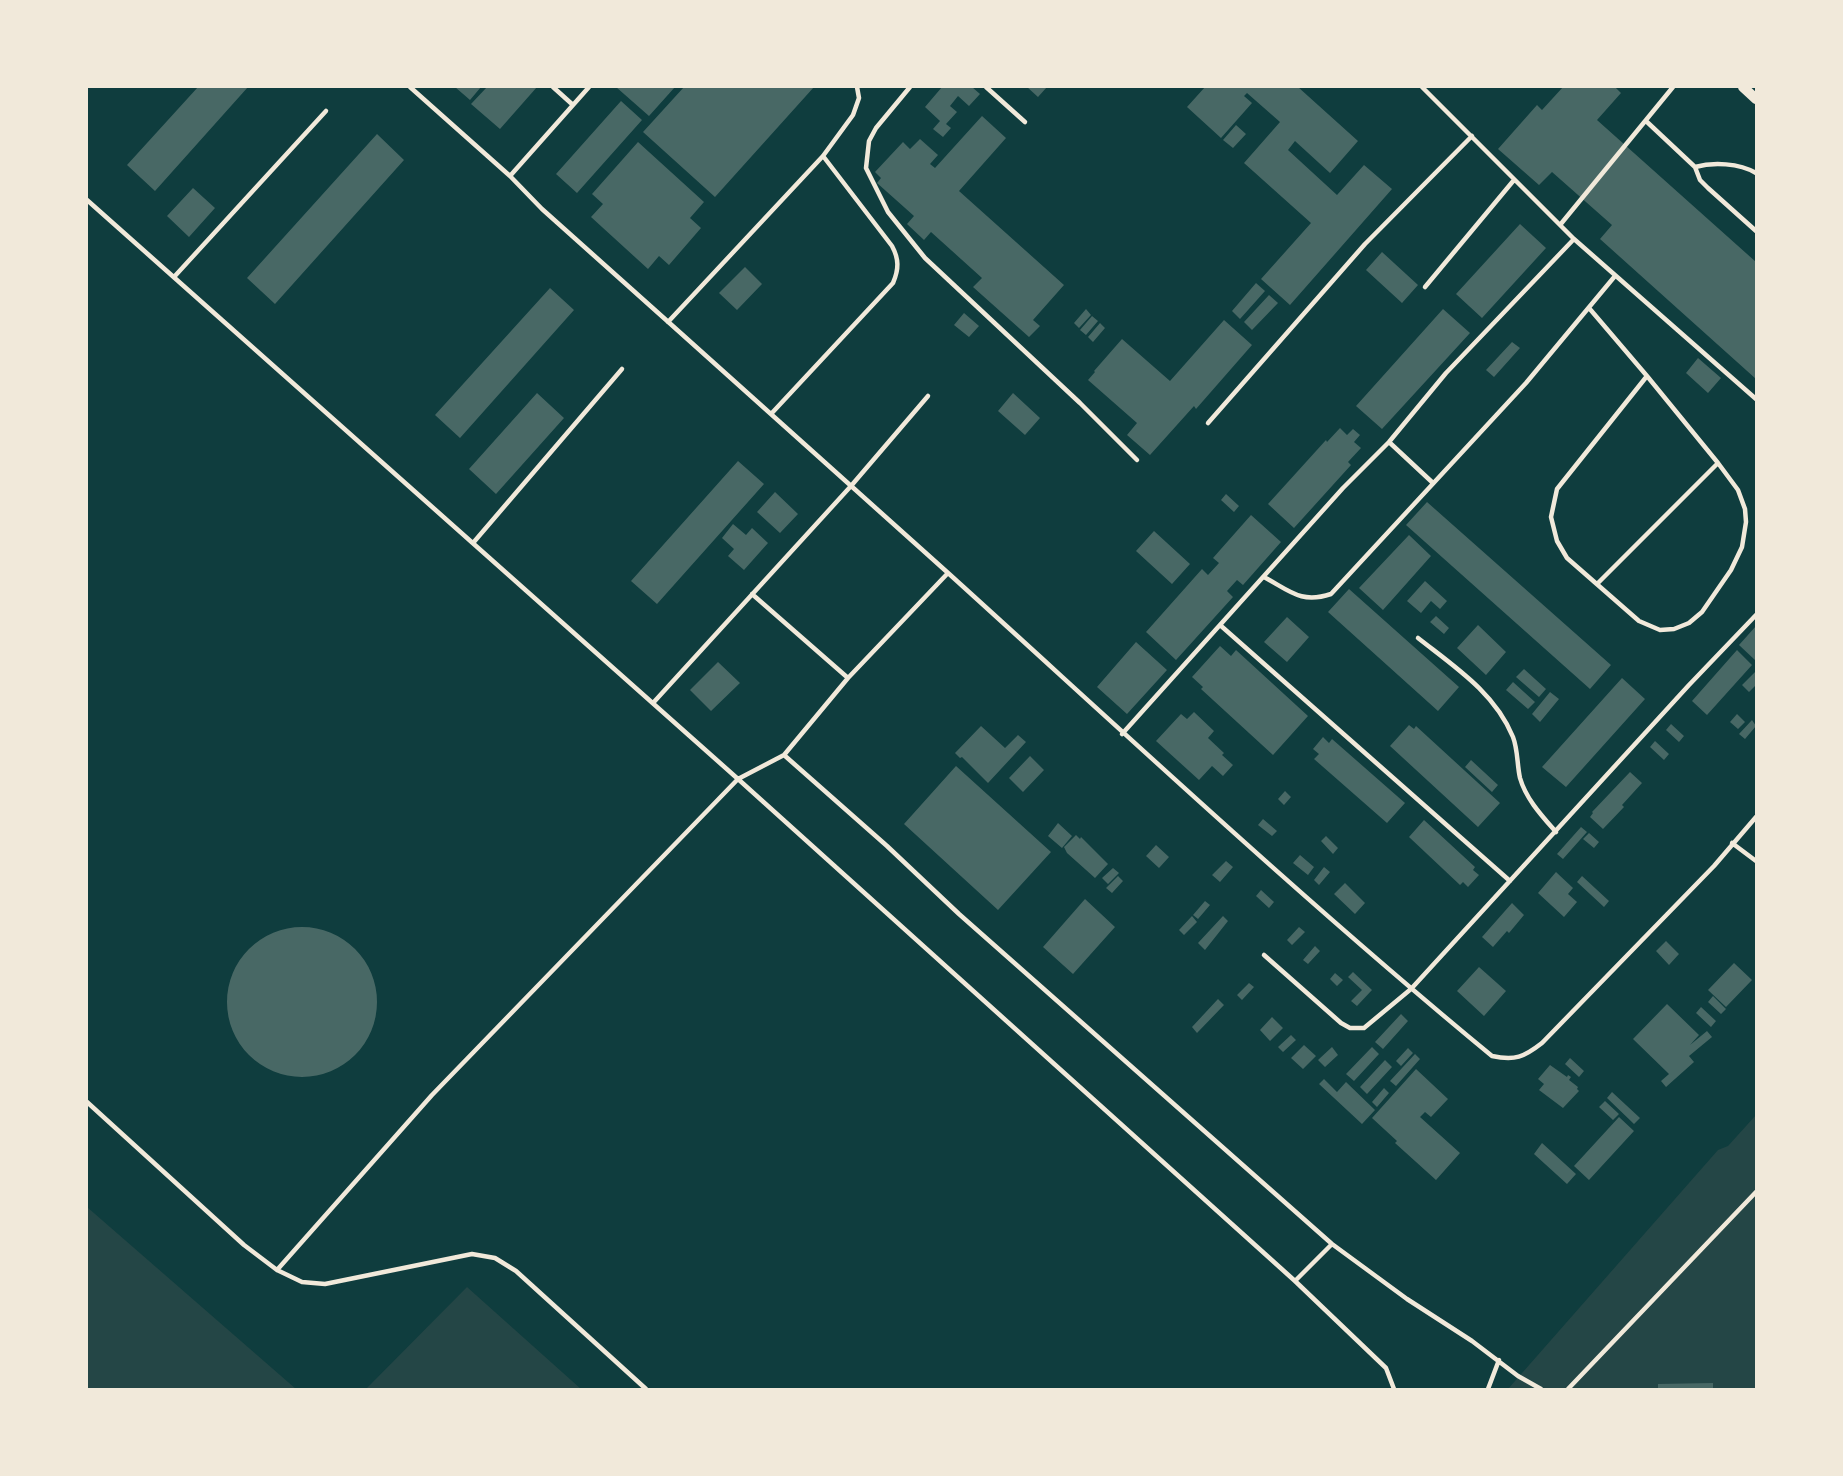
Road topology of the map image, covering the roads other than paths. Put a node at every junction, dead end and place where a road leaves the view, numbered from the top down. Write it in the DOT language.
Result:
graph roads {
  1 [pos="410,87"];
  2 [pos="552,87"];
  3 [pos="589,87"];
  4 [pos="857,87"];
  5 [pos="910,87"];
  6 [pos="986,87"];
  7 [pos="1422,87"];
  8 [pos="1673,87"];
  9 [pos="1743,87"];
  10 [pos="1756,99"];
  11 [pos="573,105"];
  12 [pos="326,111"];
  13 [pos="1025,122"];
  14 [pos="1646,122"];
  15 [pos="1472,136"];
  16 [pos="823,156"];
  17 [pos="1695,167"];
  18 [pos="1756,173"];
  19 [pos="510,177"];
  20 [pos="1514,180"];
  21 [pos="87,200"];
  22 [pos="1560,225"];
  23 [pos="1756,231"];
  24 [pos="1574,239"];
  25 [pos="1615,276"];
  26 [pos="174,277"];
  27 [pos="1425,287"];
  28 [pos="1588,308"];
  29 [pos="668,322"];
  30 [pos="622,369"];
  31 [pos="1647,376"];
  32 [pos="928,396"];
  33 [pos="1756,399"];
  34 [pos="771,414"];
  35 [pos="1208,423"];
  36 [pos="1389,442"];
  37 [pos="1137,460"];
  38 [pos="1718,463"];
  39 [pos="1433,483"];
  40 [pos="851,486"];
  41 [pos="473,543"];
  42 [pos="948,573"];
  43 [pos="1264,577"];
  44 [pos="1597,584"];
  45 [pos="752,594"];
  46 [pos="1756,615"];
  47 [pos="1220,625"];
  48 [pos="1418,638"];
  49 [pos="848,678"];
  50 [pos="653,703"];
  51 [pos="1122,734"];
  52 [pos="784,755"];
  53 [pos="738,779"];
  54 [pos="1756,817"];
  55 [pos="1556,832"];
  56 [pos="1732,843"];
  57 [pos="1756,861"];
  58 [pos="1510,881"];
  59 [pos="1264,955"];
  60 [pos="1411,989"];
  61 [pos="87,1102"];
  62 [pos="1756,1192"];
  63 [pos="1332,1244"];
  64 [pos="277,1270"];
  65 [pos="1295,1281"];
  66 [pos="1499,1360"];
  67 [pos="646,1389"];
  68 [pos="1394,1389"];
  69 [pos="1488,1389"];
  70 [pos="1541,1389"];
  71 [pos="1568,1389"];
  1 -- 19 [label="lane"];
  2 -- 11 [label="lane"];
  3 -- 11 [label="lane"];
  4 -- 16 [label="lane"];
  5 -- 37 [label="lane"];
  6 -- 13 [label="lane"];
  7 -- 15 [label="lane"];
  8 -- 14 [label="lane"];
  9 -- 10 [label="street"];
  11 -- 19 [label="lane"];
  12 -- 26 [label="lane"];
  14 -- 17 [label="lane"];
  14 -- 22 [label="lane"];
  15 -- 20 [label="lane"];
  15 -- 35 [label="lane"];
  16 -- 29 [label="lane"];
  16 -- 34 [label="lane"];
  17 -- 18 [label="lane"];
  17 -- 23 [label="lane"];
  19 -- 29 [label="lane"];
  20 -- 22 [label="lane"];
  20 -- 27 [label="lane"];
  21 -- 26 [label="lane"];
  22 -- 24 [label="lane"];
  24 -- 25 [label="lane"];
  24 -- 36 [label="lane"];
  25 -- 28 [label="lane"];
  25 -- 33 [label="lane"];
  26 -- 41 [label="lane"];
  28 -- 31 [label="lane"];
  28 -- 39 [label="lane"];
  29 -- 34 [label="lane"];
  30 -- 41 [label="lane"];
  31 -- 38 [label="lane"];
  31 -- 44 [label="lane"];
  32 -- 40 [label="lane"];
  34 -- 40 [label="lane"];
  36 -- 39 [label="lane"];
  36 -- 43 [label="lane"];
  38 -- 44 [label="lane"];
  38 -- 44 [label="lane"];
  39 -- 43 [label="lane"];
  40 -- 42 [label="lane"];
  40 -- 45 [label="lane"];
  41 -- 50 [label="lane"];
  42 -- 49 [label="lane"];
  42 -- 51 [label="lane"];
  43 -- 47 [label="lane"];
  45 -- 49 [label="lane"];
  45 -- 50 [label="lane"];
  46 -- 55 [label="lane"];
  47 -- 51 [label="lane"];
  47 -- 58 [label="lane"];
  48 -- 55 [label="lane"];
  49 -- 52 [label="lane"];
  50 -- 53 [label="lane"];
  51 -- 60 [label="lane"];
  52 -- 53 [label="lane"];
  52 -- 63 [label="lane"];
  53 -- 64 [label="lane"];
  53 -- 65 [label="lane"];
  54 -- 56 [label="lane"];
  55 -- 58 [label="lane"];
  56 -- 57 [label="lane"];
  56 -- 60 [label="lane"];
  58 -- 60 [label="lane"];
  59 -- 60 [label="lane"];
  61 -- 64 [label="lane"];
  62 -- 71 [label="lane"];
  63 -- 65 [label="lane"];
  63 -- 66 [label="lane"];
  64 -- 67 [label="lane"];
  65 -- 68 [label="lane"];
  66 -- 69 [label="lane"];
  66 -- 70 [label="lane"];
}
